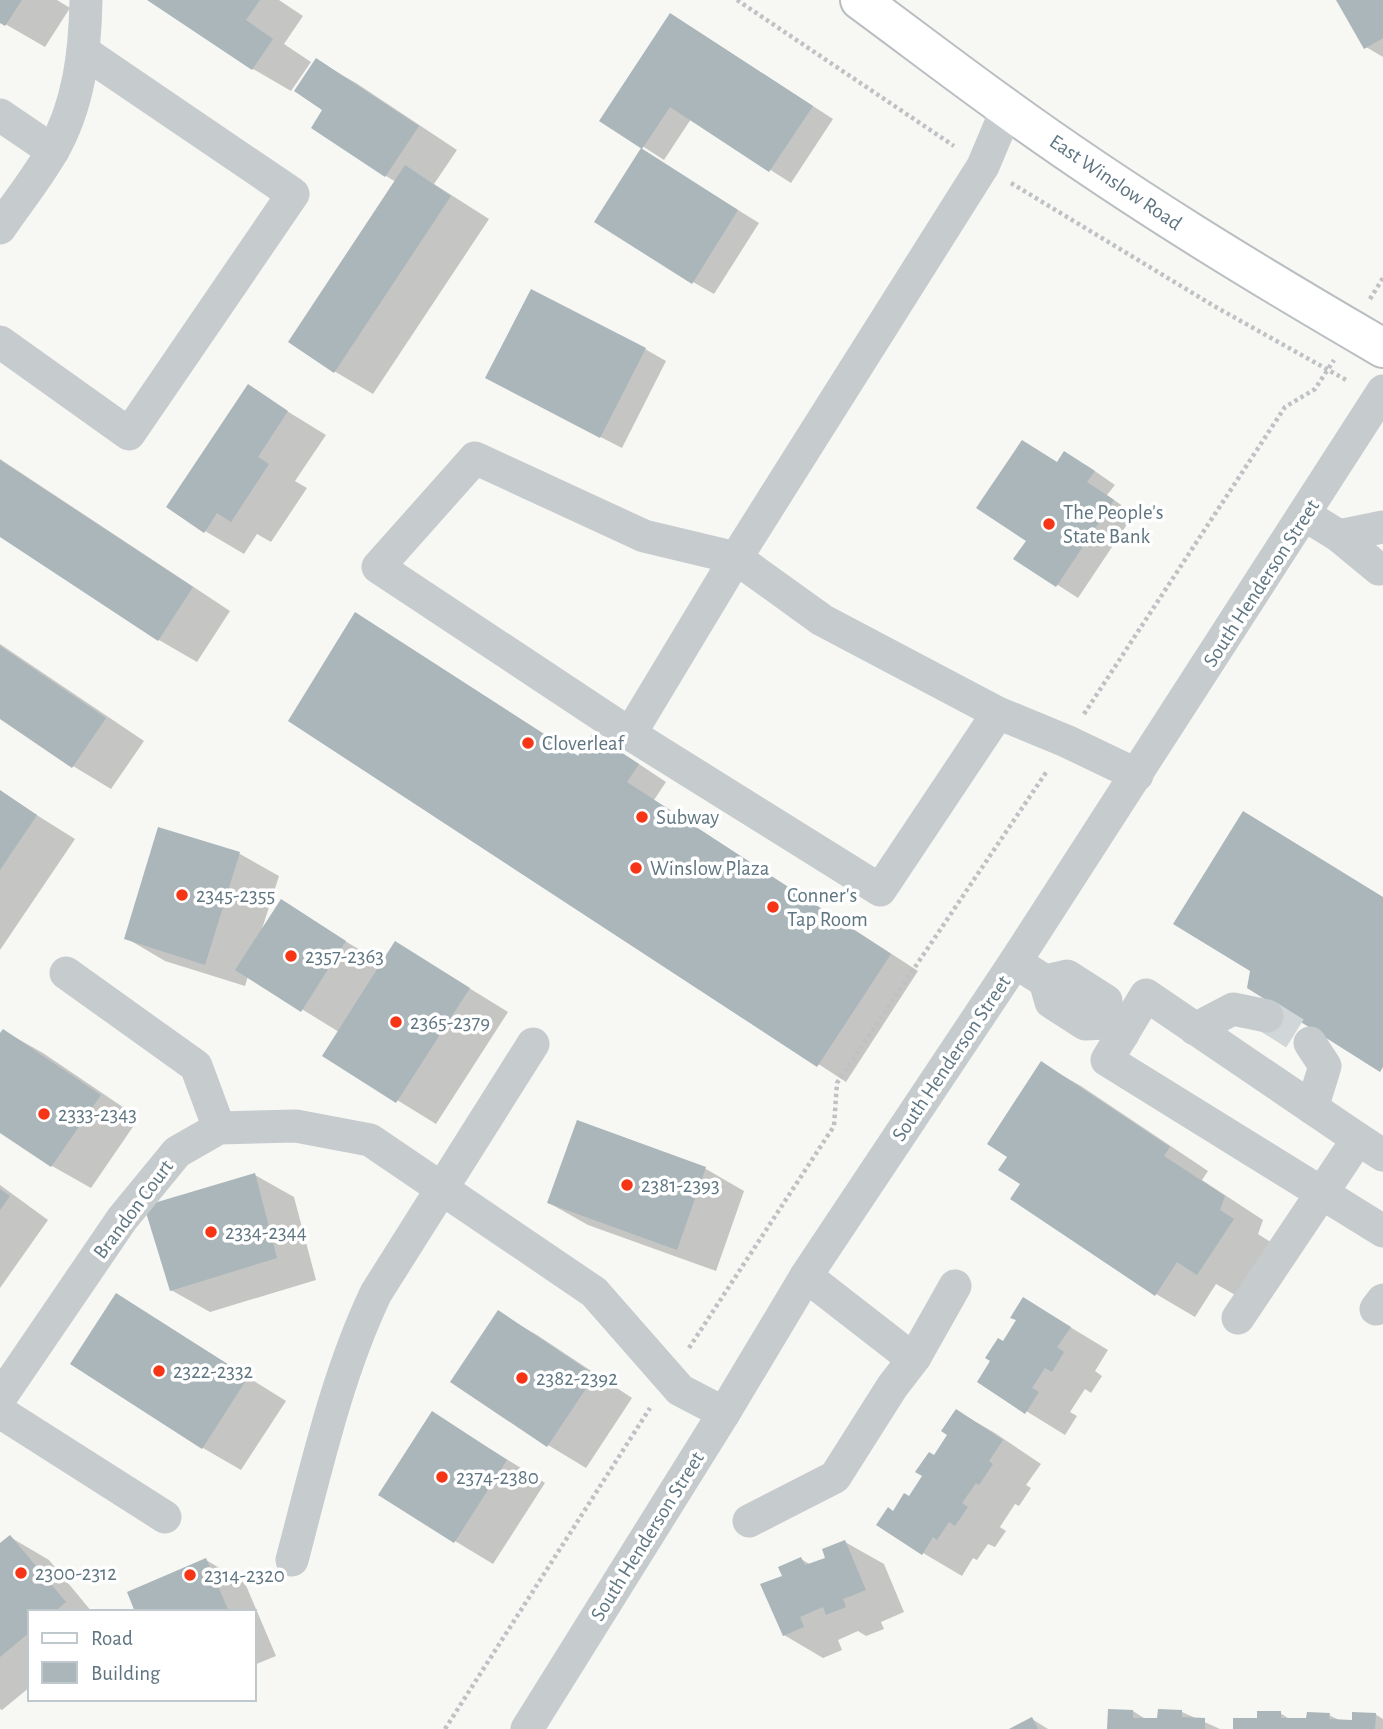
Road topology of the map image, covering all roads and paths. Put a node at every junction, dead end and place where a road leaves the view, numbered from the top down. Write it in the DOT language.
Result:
graph roads {
  1 [pos="86,0"];
  2 [pos="737,0"];
  3 [pos="860,0"];
  4 [pos="84,52"];
  5 [pos="1007,109"];
  6 [pos="0,115"];
  7 [pos="53,151"];
  8 [pos="983,166"];
  9 [pos="0,228"];
  10 [pos="0,342"];
  11 [pos="1383,348"];
  12 [pos="1383,391"];
  13 [pos="1305,514"];
  14 [pos="1383,527"];
  15 [pos="1339,537"];
  16 [pos="736,558"];
  17 [pos="1383,568"];
  18 [pos="998,713"];
  19 [pos="629,734"];
  20 [pos="1066,741"];
  21 [pos="1137,775"];
  22 [pos="1015,962"];
  23 [pos="66,973"];
  24 [pos="1268,1016"];
  25 [pos="1195,1028"];
  26 [pos="1115,1029"];
  27 [pos="533,1044"];
  28 [pos="1310,1044"];
  29 [pos="1312,1108"];
  30 [pos="219,1128"];
  31 [pos="1371,1147"];
  32 [pos="440,1188"];
  33 [pos="1322,1192"];
  34 [pos="1383,1231"];
  35 [pos="806,1276"];
  36 [pos="954,1286"];
  37 [pos="1238,1318"];
  38 [pos="915,1357"];
  39 [pos="670,1377"];
  40 [pos="0,1398"];
  41 [pos="0,1412"];
  42 [pos="724,1413"];
  43 [pos="165,1517"];
  44 [pos="749,1521"];
  45 [pos="292,1560"];
  46 [pos="445,1729"];
  47 [pos="527,1729"];
  1 -- 4 [label="street"];
  2 -- 8 [label="path"];
  3 -- 5 [label="main road, East Winslow Road"];
  4 -- 7 [label="street"];
  4 -- 10 [label="street"];
  5 -- 8 [label="street"];
  5 -- 11 [label="main road, East Winslow Road"];
  6 -- 7 [label="street"];
  7 -- 9 [label="street"];
  8 -- 16 [label="street"];
  8 -- 20 [label="path"];
  12 -- 13 [label="street, South Henderson Street"];
  13 -- 15 [label="street"];
  13 -- 21 [label="street, South Henderson Street"];
  14 -- 15 [label="street"];
  15 -- 17 [label="street"];
  16 -- 18 [label="street"];
  16 -- 19 [label="street"];
  16 -- 19 [label="street"];
  18 -- 19 [label="street"];
  18 -- 20 [label="street"];
  20 -- 21 [label="street"];
  20 -- 39 [label="path"];
  21 -- 22 [label="street, South Henderson Street"];
  22 -- 26 [label="street"];
  22 -- 35 [label="street, South Henderson Street"];
  23 -- 30 [label="street"];
  24 -- 25 [label="street"];
  25 -- 26 [label="street"];
  25 -- 29 [label="street"];
  26 -- 33 [label="street"];
  27 -- 32 [label="street"];
  28 -- 29 [label="street"];
  29 -- 31 [label="street"];
  30 -- 32 [label="street, Brandon Court"];
  30 -- 40 [label="street, Brandon Court"];
  31 -- 33 [label="street"];
  32 -- 39 [label="street, Brandon Court"];
  32 -- 45 [label="street"];
  33 -- 34 [label="street"];
  33 -- 37 [label="street"];
  35 -- 38 [label="street"];
  35 -- 42 [label="street, South Henderson Street"];
  36 -- 38 [label="street"];
  38 -- 44 [label="street"];
  39 -- 42 [label="street, Brandon Court"];
  39 -- 46 [label="path"];
  41 -- 43 [label="street"];
  42 -- 47 [label="street, South Henderson Street"];
}
